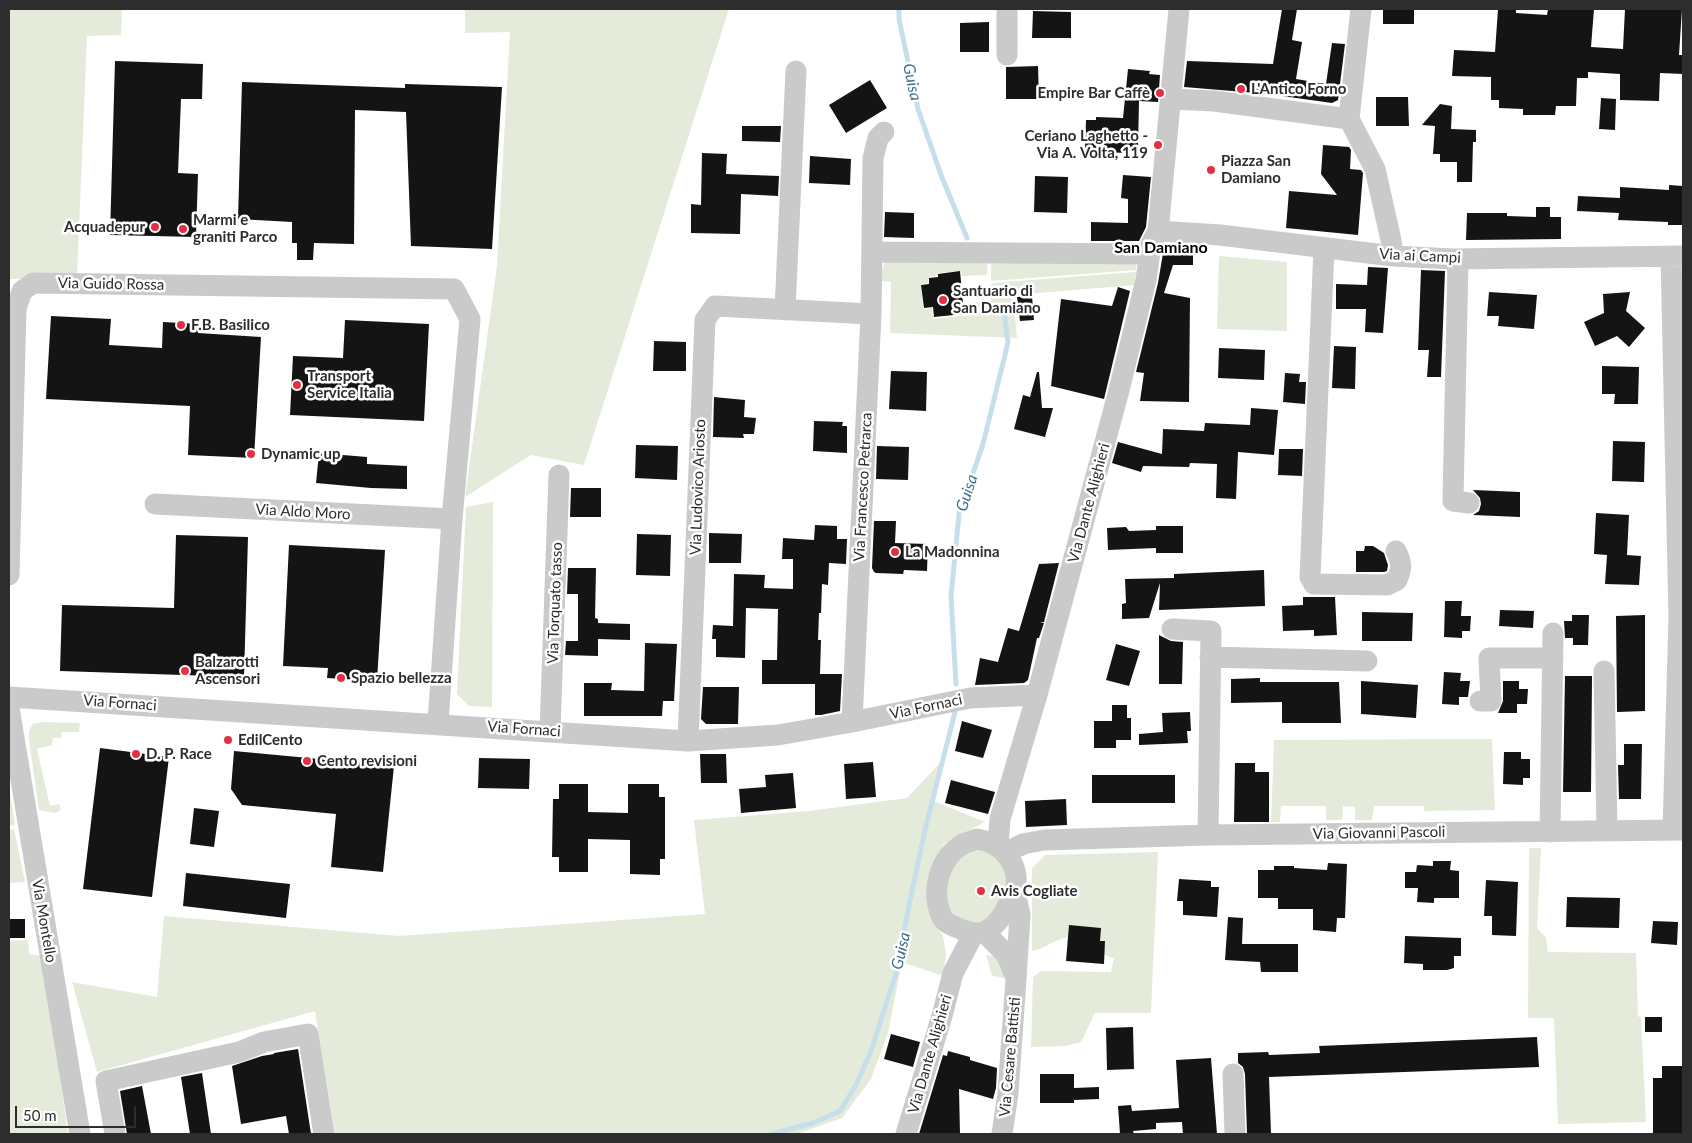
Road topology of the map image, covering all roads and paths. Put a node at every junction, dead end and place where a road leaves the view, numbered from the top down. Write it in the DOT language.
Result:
graph roads {
  1 [pos="1007,9"];
  2 [pos="1179,9"];
  3 [pos="1361,9"];
  4 [pos="1007,55"];
  5 [pos="796,71"];
  6 [pos="1171,99"];
  7 [pos="1349,119"];
  8 [pos="884,132"];
  9 [pos="1158,231"];
  10 [pos="1324,248"];
  11 [pos="872,252"];
  12 [pos="1149,254"];
  13 [pos="1393,256"];
  14 [pos="1677,256"];
  15 [pos="1458,259"];
  16 [pos="785,310"];
  17 [pos="871,314"];
  18 [pos="559,475"];
  19 [pos="1469,503"];
  20 [pos="155,504"];
  21 [pos="452,519"];
  22 [pos="1396,551"];
  23 [pos="9,575"];
  24 [pos="1681,617"];
  25 [pos="1172,628"];
  26 [pos="1553,633"];
  27 [pos="1210,657"];
  28 [pos="1553,658"];
  29 [pos="1367,661"];
  30 [pos="1604,671"];
  31 [pos="1037,695"];
  32 [pos="9,696"];
  33 [pos="1480,701"];
  34 [pos="9,708"];
  35 [pos="852,722"];
  36 [pos="438,723"];
  37 [pos="550,731"];
  38 [pos="688,740"];
  39 [pos="1000,819"];
  40 [pos="1607,830"];
  41 [pos="1678,830"];
  42 [pos="1550,832"];
  43 [pos="1208,835"];
  44 [pos="977,839"];
  45 [pos="1044,840"];
  46 [pos="1001,850"];
  47 [pos="1015,882"];
  48 [pos="948,924"];
  49 [pos="979,932"];
  50 [pos="953,973"];
  51 [pos="1016,979"];
  52 [pos="1234,1074"];
  53 [pos="80,1134"];
  54 [pos="115,1134"];
  55 [pos="324,1134"];
  56 [pos="906,1134"];
  57 [pos="1002,1134"];
  58 [pos="1235,1134"];
  1 -- 4 [label="street"];
  2 -- 6 [label="street, Via Dante Alighieri"];
  3 -- 7 [label="street"];
  5 -- 16 [label="street"];
  6 -- 7 [label="street"];
  6 -- 9 [label="street, Via Dante Alighieri"];
  7 -- 13 [label="street"];
  8 -- 11 [label="street, Via Francesco Petrarca"];
  9 -- 10 [label="street, Via ai Campi"];
  9 -- 12 [label="street, Via Dante Alighieri"];
  10 -- 13 [label="street, Via ai Campi"];
  10 -- 22 [label="street"];
  11 -- 12 [label="street"];
  11 -- 17 [label="street, Via Francesco Petrarca"];
  12 -- 31 [label="street, Via Dante Alighieri"];
  13 -- 15 [label="street, Via ai Campi"];
  14 -- 15 [label="street, Via ai Campi"];
  14 -- 24 [label="street"];
  15 -- 19 [label="street"];
  16 -- 17 [label="street, Via Ludovico Ariosto"];
  16 -- 38 [label="street, Via Ludovico Ariosto"];
  17 -- 35 [label="street, Via Francesco Petrarca"];
  18 -- 37 [label="street, Via Torquato tasso"];
  20 -- 21 [label="street, Via Aldo Moro"];
  21 -- 23 [label="street, Via Guido Rossa"];
  21 -- 36 [label="street"];
  24 -- 41 [label="street"];
  25 -- 27 [label="street"];
  26 -- 28 [label="street"];
  27 -- 29 [label="street"];
  27 -- 43 [label="street"];
  28 -- 33 [label="street"];
  28 -- 42 [label="street"];
  30 -- 40 [label="street"];
  31 -- 35 [label="street, Via Fornaci"];
  31 -- 39 [label="street, Via Dante Alighieri"];
  32 -- 36 [label="street, Via Fornaci"];
  34 -- 53 [label="street, Via Montello"];
  35 -- 38 [label="street, Via Fornaci"];
  36 -- 37 [label="street, Via Fornaci"];
  37 -- 38 [label="street, Via Fornaci"];
  39 -- 44 [label="street"];
  39 -- 46 [label="street, Via Dante Alighieri"];
  40 -- 41 [label="street, Via Giovanni Pascoli"];
  40 -- 42 [label="street, Via Giovanni Pascoli"];
  42 -- 43 [label="street, Via Giovanni Pascoli"];
  43 -- 45 [label="street, Via Giovanni Pascoli"];
  44 -- 46 [label="street"];
  44 -- 48 [label="street"];
  45 -- 46 [label="street, Via Giovanni Pascoli"];
  45 -- 47 [label="street"];
  46 -- 47 [label="street"];
  47 -- 49 [label="street"];
  47 -- 51 [label="street, Via Cesare Battisti"];
  48 -- 49 [label="street"];
  48 -- 50 [label="street, Via Dante Alighieri"];
  49 -- 50 [label="street, Via Dante Alighieri"];
  49 -- 51 [label="street, Via Cesare Battisti"];
  50 -- 56 [label="street, Via Dante Alighieri"];
  51 -- 57 [label="street, Via Cesare Battisti"];
  52 -- 58 [label="street"];
  54 -- 55 [label="street"];
}
